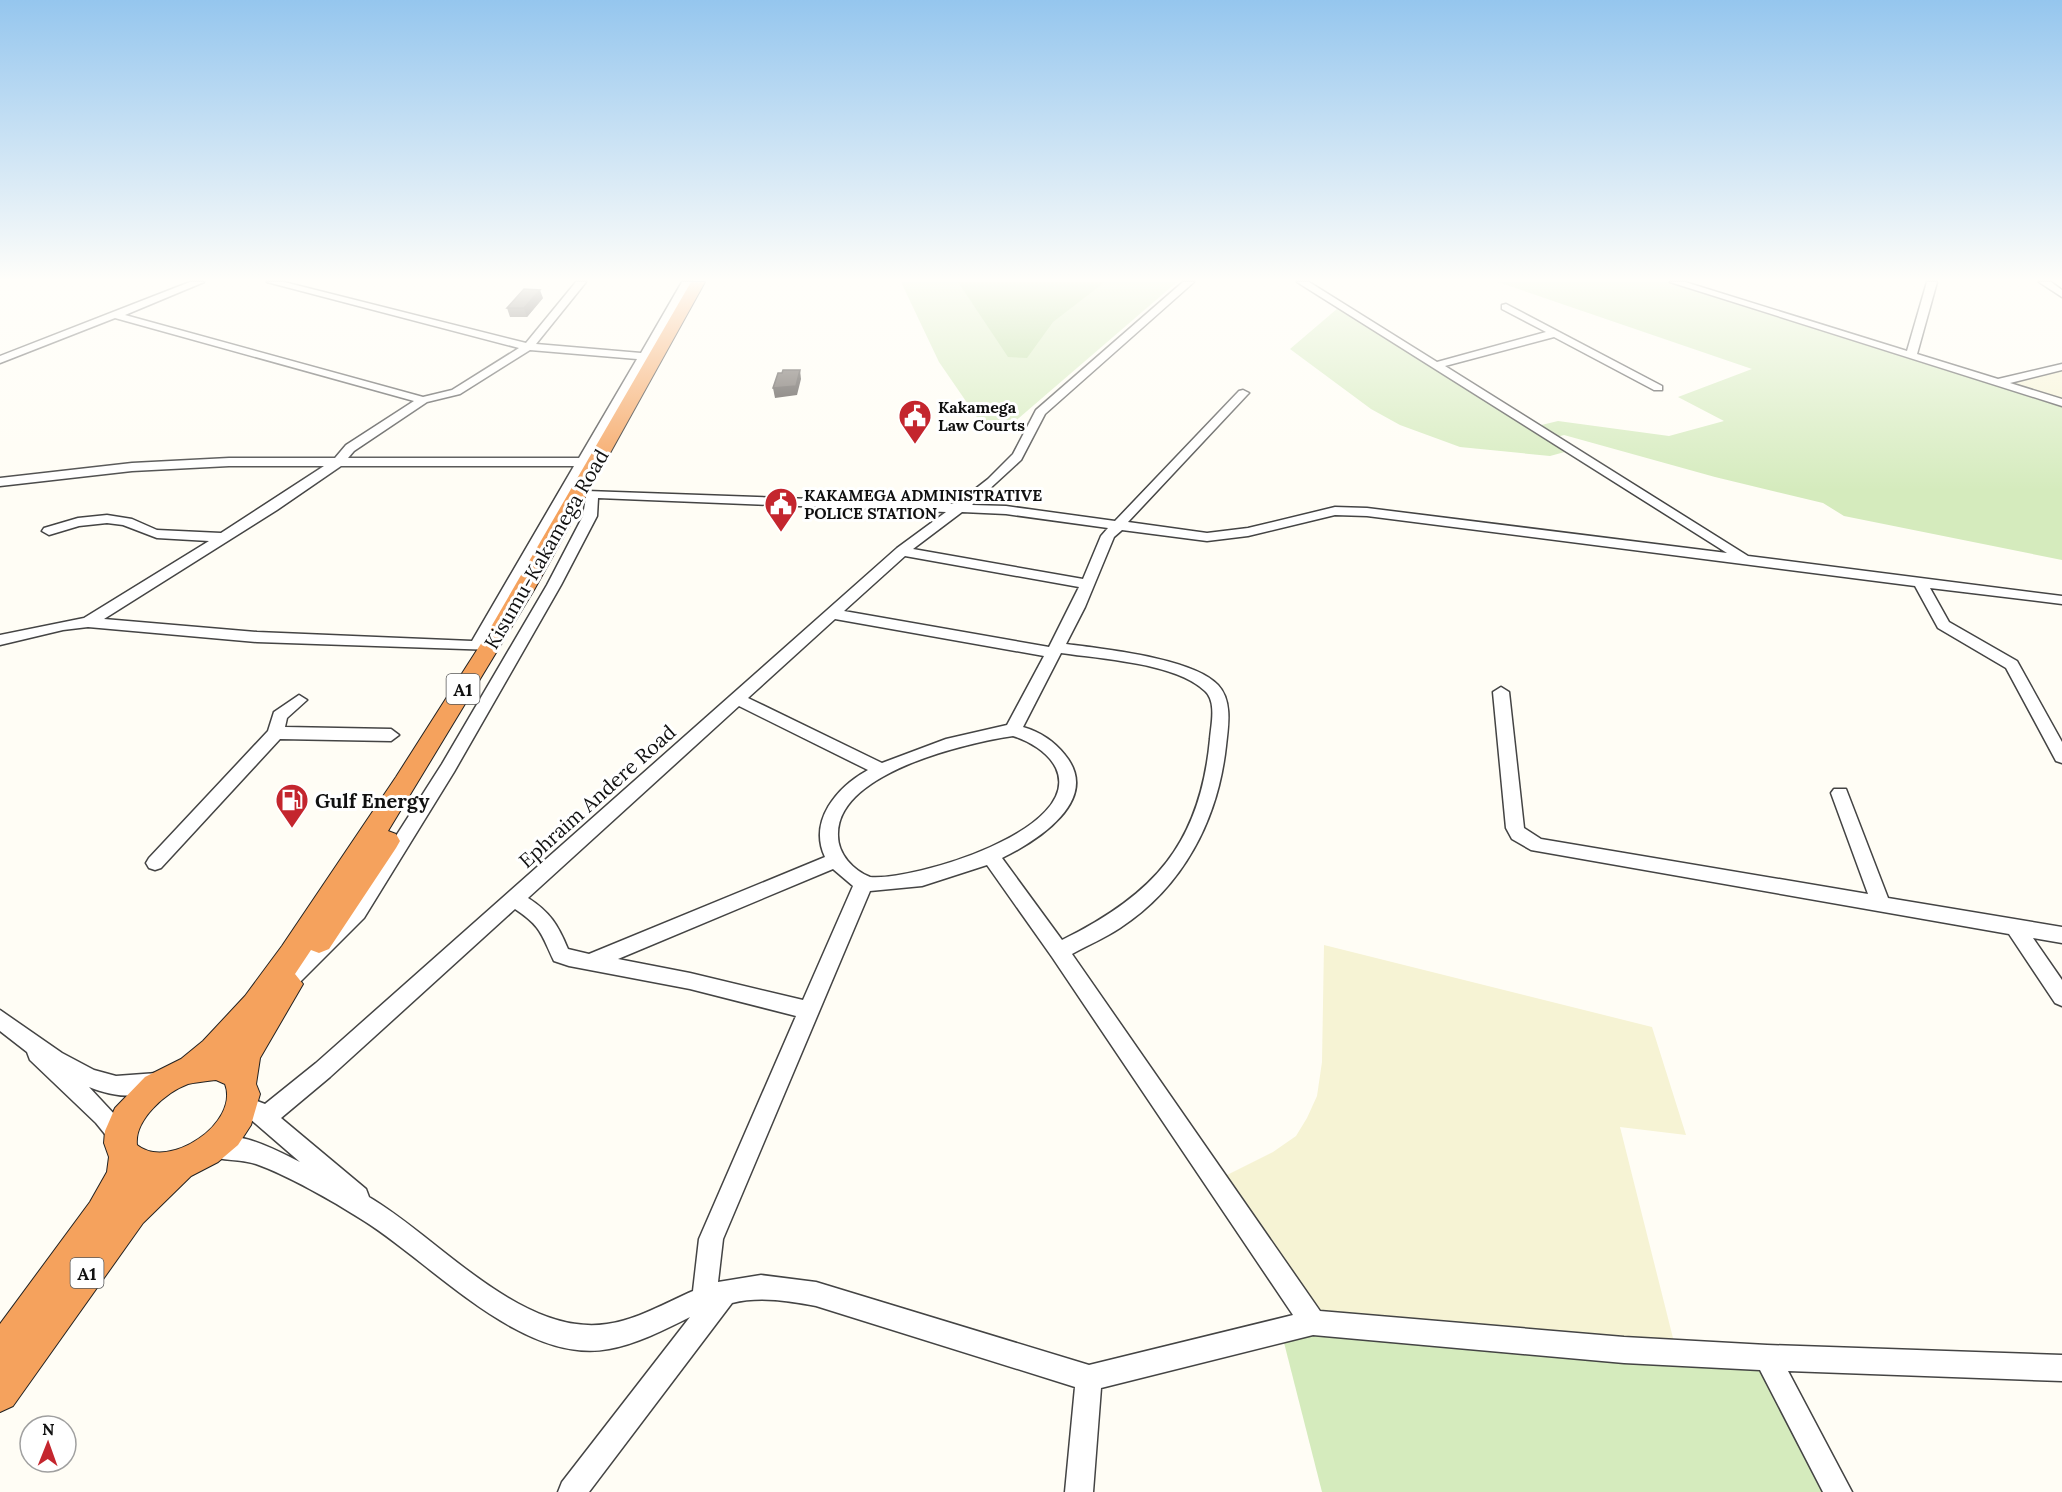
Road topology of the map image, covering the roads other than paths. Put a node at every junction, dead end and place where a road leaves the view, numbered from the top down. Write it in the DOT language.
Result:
graph roads {
  1 [pos="21,352"];
  2 [pos="247,352"];
  3 [pos="521,352"];
  4 [pos="587,352"];
  5 [pos="645,352"];
  6 [pos="653,352"];
  7 [pos="669,352"];
  8 [pos="1109,352"];
  9 [pos="1415,352"];
  10 [pos="1486,352"];
  11 [pos="1590,352"];
  12 [pos="1894,352"];
  13 [pos="1913,352"];
  14 [pos="642,356"];
  15 [pos="1911,357"];
  16 [pos="0,360"];
  17 [pos="1437,365"];
  18 [pos="1949,368"];
  19 [pos="2062,368"];
  20 [pos="2015,377"];
  21 [pos="1998,383"];
  22 [pos="1658,388"];
  23 [pos="1244,393"];
  24 [pos="423,400"];
  25 [pos="2062,403"];
  26 [pos="338,462"];
  27 [pos="582,462"];
  28 [pos="0,482"];
  29 [pos="592,494"];
  30 [pos="957,507"];
  31 [pos="1119,525"];
  32 [pos="50,531"];
  33 [pos="223,537"];
  34 [pos="902,550"];
  35 [pos="1746,560"];
  36 [pos="1920,582"];
  37 [pos="1087,584"];
  38 [pos="2062,600"];
  39 [pos="833,614"];
  40 [pos="88,622"];
  41 [pos="0,640"];
  42 [pos="483,646"];
  43 [pos="1055,650"];
  44 [pos="1501,692"];
  45 [pos="737,699"];
  46 [pos="299,700"];
  47 [pos="1013,730"];
  48 [pos="276,733"];
  49 [pos="391,735"];
  50 [pos="2062,757"];
  51 [pos="882,770"];
  52 [pos="1840,793"];
  53 [pos="990,856"];
  54 [pos="836,860"];
  55 [pos="155,863"];
  56 [pos="864,883"];
  57 [pos="515,899"];
  58 [pos="1881,904"];
  59 [pos="2015,927"];
  60 [pos="2062,935"];
  61 [pos="1059,951"];
  62 [pos="589,962"];
  63 [pos="2062,997"];
  64 [pos="811,1011"];
  65 [pos="0,1019"];
  66 [pos="18,1033"];
  67 [pos="177,1075"];
  68 [pos="251,1100"];
  69 [pos="123,1147"];
  70 [pos="197,1155"];
  71 [pos="379,1216"];
  72 [pos="714,1296"];
  73 [pos="1313,1323"];
  74 [pos="0,1355"];
  75 [pos="1767,1358"];
  76 [pos="2062,1368"];
  77 [pos="1089,1378"];
  78 [pos="0,1392"];
  79 [pos="573,1492"];
  80 [pos="1079,1492"];
  81 [pos="1838,1492"];
  1 -- 16 [label="street"];
  2 -- 24 [label="street"];
  3 -- 24 [label="street"];
  4 -- 14 [label="street"];
  5 -- 14 [label="street"];
  6 -- 42 [label="highway, Kisumu-Kakamega Road / A1"];
  7 -- 29 [label="highway, Kisumu-Kakamega Road / A1"];
  8 -- 30 [label="street, Ephraim Andere Road"];
  9 -- 17 [label="street"];
  10 -- 17 [label="street"];
  11 -- 22 [label="street"];
  12 -- 15 [label="street"];
  13 -- 15 [label="street"];
  14 -- 27 [label="street"];
  15 -- 18 [label="street"];
  17 -- 35 [label="street"];
  18 -- 20 [label="street"];
  18 -- 21 [label="street"];
  19 -- 20 [label="street"];
  20 -- 21 [label="street"];
  21 -- 25 [label="street"];
  23 -- 31 [label="street"];
  24 -- 26 [label="street"];
  26 -- 27 [label="street"];
  26 -- 28 [label="street"];
  26 -- 33 [label="street"];
  27 -- 42 [label="street"];
  29 -- 30 [label="street"];
  29 -- 68 [label="highway, Kisumu-Kakamega Road / A1"];
  30 -- 31 [label="street"];
  30 -- 34 [label="street, Ephraim Andere Road"];
  31 -- 35 [label="street"];
  31 -- 37 [label="street"];
  32 -- 33 [label="street"];
  33 -- 40 [label="street"];
  34 -- 37 [label="street"];
  34 -- 39 [label="street, Ephraim Andere Road"];
  35 -- 36 [label="street"];
  36 -- 38 [label="street"];
  36 -- 50 [label="street"];
  37 -- 43 [label="street"];
  39 -- 43 [label="street"];
  39 -- 45 [label="street, Ephraim Andere Road"];
  40 -- 41 [label="street"];
  40 -- 42 [label="street"];
  42 -- 67 [label="highway, Kisumu-Kakamega Road / A1"];
  43 -- 47 [label="street"];
  43 -- 61 [label="street"];
  44 -- 58 [label="street"];
  45 -- 51 [label="street"];
  45 -- 57 [label="street, Ephraim Andere Road"];
  46 -- 48 [label="street"];
  47 -- 51 [label="street"];
  47 -- 53 [label="street"];
  48 -- 49 [label="street"];
  48 -- 55 [label="street"];
  51 -- 54 [label="street"];
  52 -- 58 [label="street"];
  53 -- 56 [label="street"];
  53 -- 61 [label="street"];
  54 -- 56 [label="street"];
  54 -- 62 [label="street"];
  56 -- 64 [label="street"];
  57 -- 62 [label="street"];
  57 -- 68 [label="street, Ephraim Andere Road"];
  58 -- 59 [label="street"];
  59 -- 60 [label="street"];
  59 -- 63 [label="street"];
  61 -- 73 [label="street"];
  62 -- 64 [label="street"];
  64 -- 72 [label="street"];
  65 -- 66 [label="street"];
  66 -- 67 [label="street"];
  66 -- 69 [label="street"];
  67 -- 68 [label="highway"];
  67 -- 69 [label="highway, Kisumu-Kakamega Road"];
  68 -- 70 [label="highway, Kisumu-Kakamega Road"];
  68 -- 71 [label="street"];
  69 -- 70 [label="highway"];
  69 -- 74 [label="highway, A1"];
  70 -- 71 [label="street"];
  70 -- 78 [label="highway, A1"];
  71 -- 72 [label="street"];
  72 -- 77 [label="street"];
  72 -- 79 [label="street"];
  73 -- 75 [label="street"];
  73 -- 77 [label="street"];
  75 -- 76 [label="street"];
  75 -- 81 [label="street"];
  77 -- 80 [label="street"];
}
